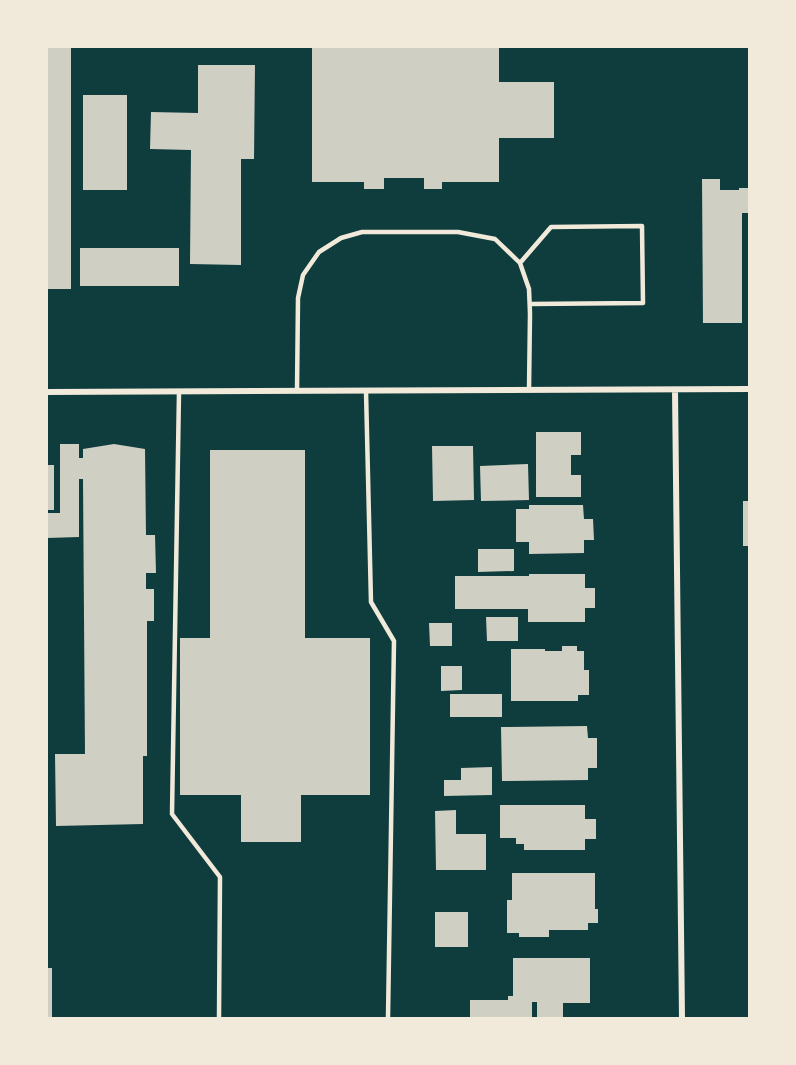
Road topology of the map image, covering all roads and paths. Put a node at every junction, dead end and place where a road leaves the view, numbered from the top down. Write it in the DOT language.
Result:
graph roads {
  1 [pos="520,263"];
  2 [pos="530,304"];
  3 [pos="750,389"];
  4 [pos="529,390"];
  5 [pos="675,390"];
  6 [pos="297,391"];
  7 [pos="366,391"];
  8 [pos="46,392"];
  9 [pos="179,392"];
  10 [pos="219,1018"];
  11 [pos="388,1018"];
  12 [pos="682,1018"];
  1 -- 2 [label="lane"];
  1 -- 2 [label="lane"];
  1 -- 6 [label="lane"];
  2 -- 4 [label="lane"];
  3 -- 5 [label="street"];
  4 -- 5 [label="street"];
  4 -- 7 [label="street"];
  5 -- 12 [label="street"];
  6 -- 7 [label="street"];
  6 -- 9 [label="street"];
  7 -- 11 [label="lane"];
  8 -- 9 [label="street"];
  9 -- 10 [label="lane"];
}
